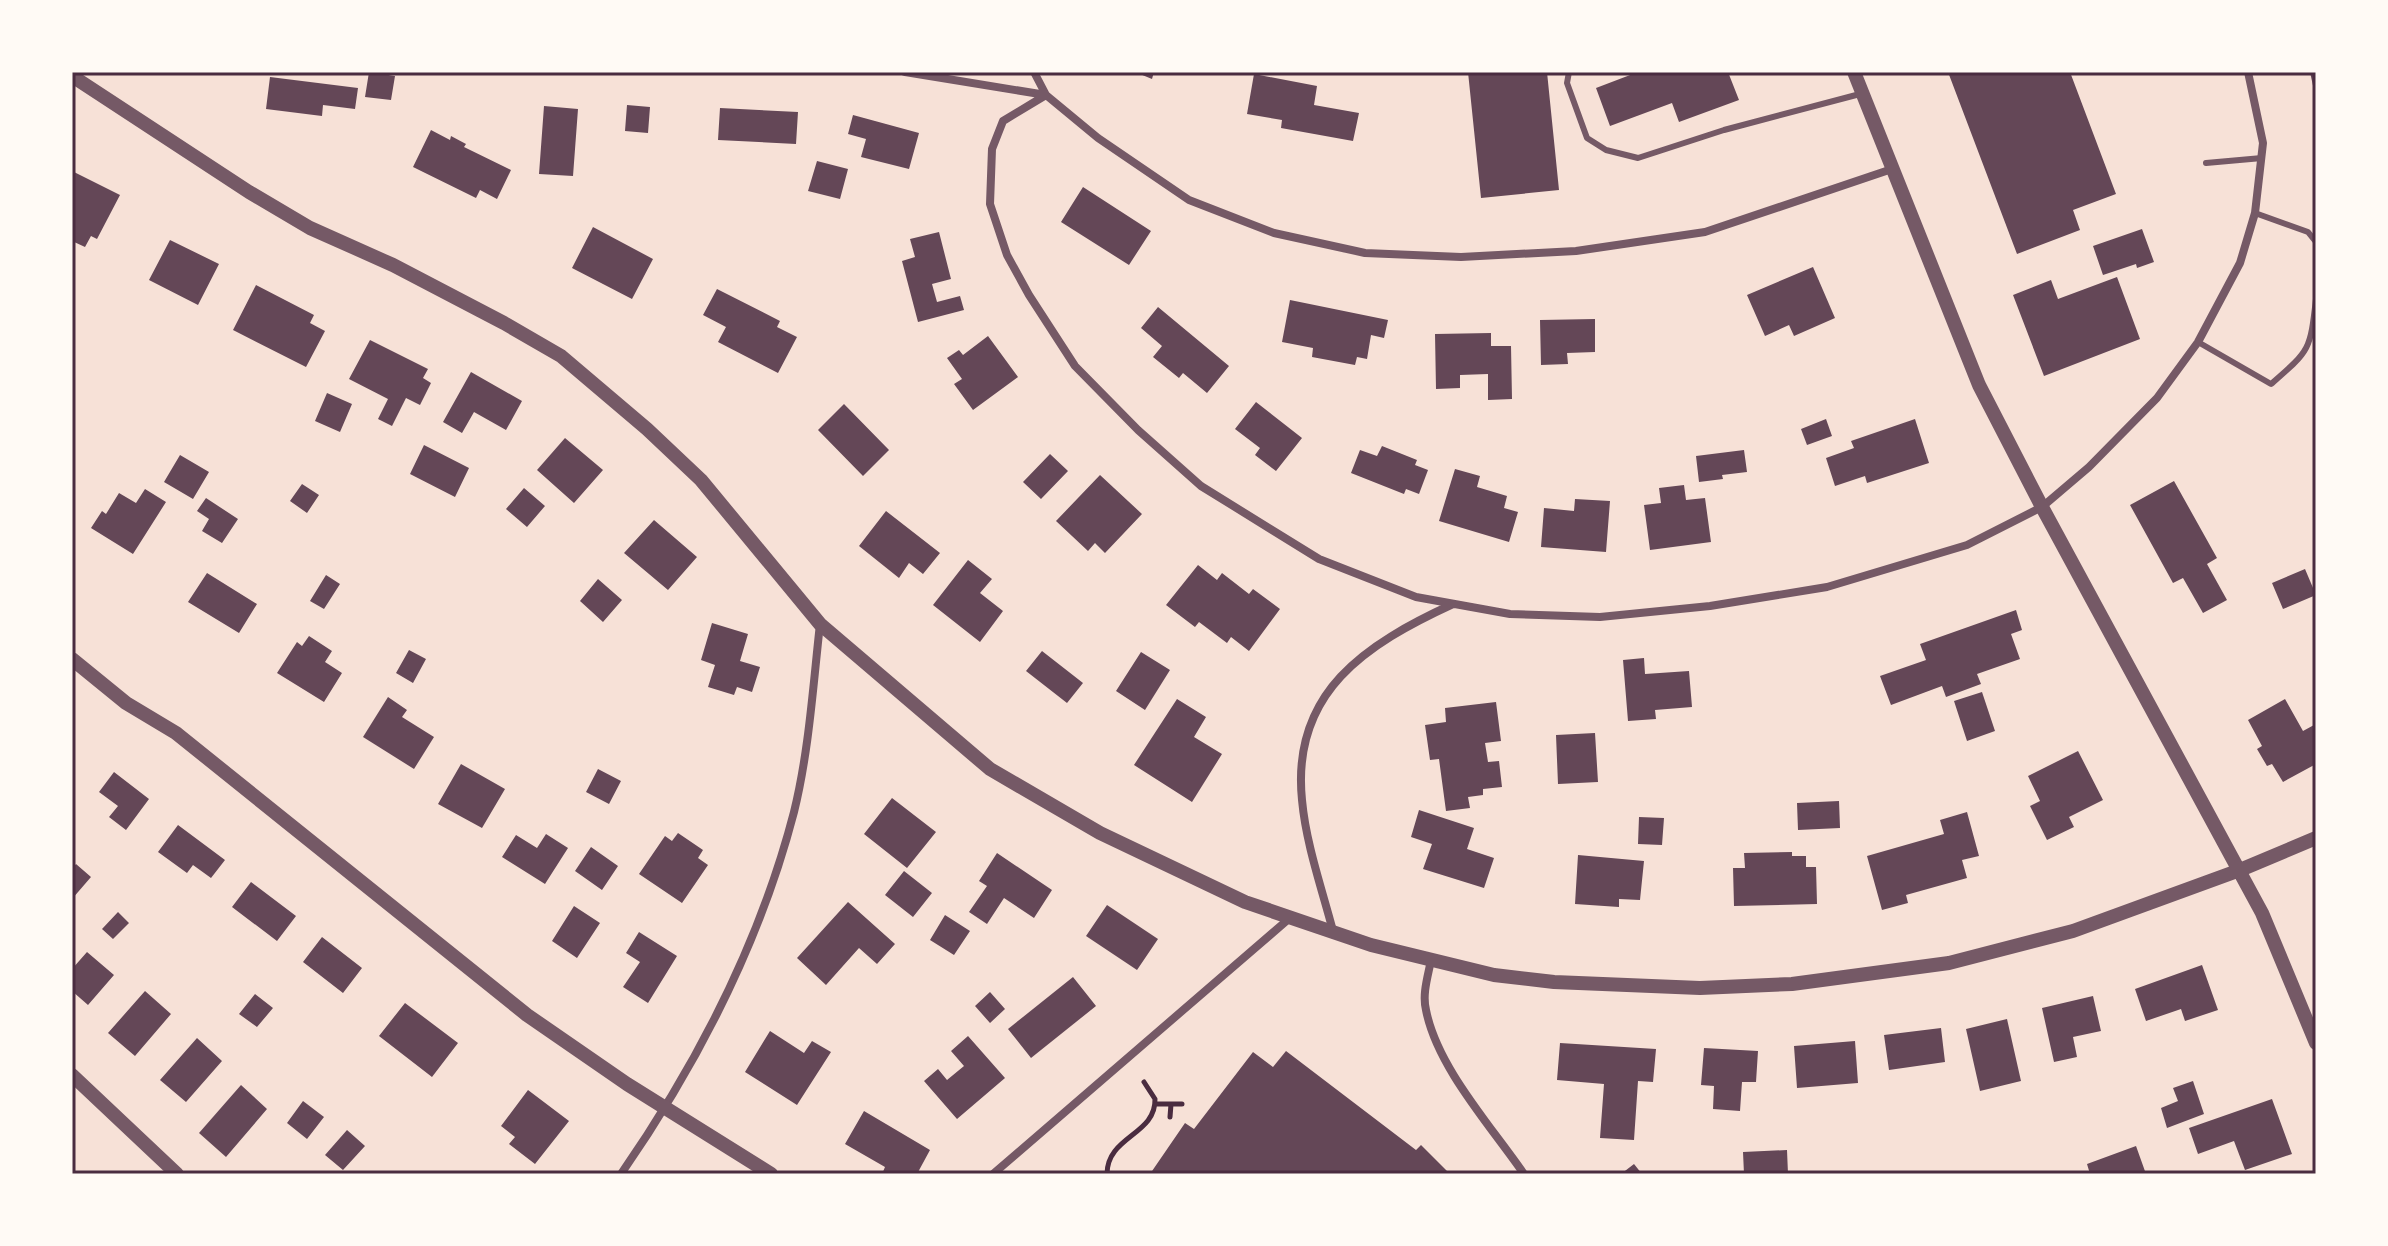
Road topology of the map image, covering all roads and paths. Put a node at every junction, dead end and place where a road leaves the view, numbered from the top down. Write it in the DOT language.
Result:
graph roads {
  1 [pos="905,72"];
  2 [pos="1034,72"];
  3 [pos="1569,72"];
  4 [pos="1854,72"];
  5 [pos="2248,72"];
  6 [pos="72,76"];
  7 [pos="1862,93"];
  8 [pos="1046,95"];
  9 [pos="2262,158"];
  10 [pos="2206,163"];
  11 [pos="1892,169"];
  12 [pos="2255,213"];
  13 [pos="2316,242"];
  14 [pos="2316,299"];
  15 [pos="2198,342"];
  16 [pos="2042,507"];
  17 [pos="1453,604"];
  18 [pos="820,624"];
  19 [pos="72,659"];
  20 [pos="2316,838"];
  21 [pos="2240,870"];
  22 [pos="1291,917"];
  23 [pos="1333,931"];
  24 [pos="1431,960"];
  25 [pos="2316,1043"];
  26 [pos="72,1075"];
  27 [pos="1144,1082"];
  28 [pos="1156,1104"];
  29 [pos="1171,1104"];
  30 [pos="1182,1104"];
  31 [pos="665,1109"];
  32 [pos="1170,1117"];
  33 [pos="177,1174"];
  34 [pos="621,1174"];
  35 [pos="771,1174"];
  36 [pos="993,1174"];
  37 [pos="1107,1174"];
  38 [pos="1524,1174"];
  1 -- 8 [label="street"];
  2 -- 8 [label="street"];
  3 -- 7 [label="lane"];
  4 -- 7 [label="street"];
  5 -- 9 [label="street"];
  6 -- 18 [label="street"];
  7 -- 11 [label="street"];
  8 -- 11 [label="street"];
  8 -- 17 [label="street"];
  9 -- 10 [label="lane"];
  9 -- 12 [label="street"];
  11 -- 16 [label="street"];
  12 -- 13 [label="lane"];
  12 -- 15 [label="street"];
  14 -- 15 [label="lane"];
  15 -- 16 [label="street"];
  16 -- 17 [label="street"];
  16 -- 21 [label="street"];
  17 -- 23 [label="street"];
  18 -- 22 [label="street"];
  18 -- 31 [label="street"];
  19 -- 31 [label="street"];
  20 -- 21 [label="street"];
  21 -- 24 [label="street"];
  21 -- 25 [label="street"];
  22 -- 23 [label="street"];
  22 -- 36 [label="street"];
  23 -- 24 [label="street"];
  24 -- 38 [label="street"];
  26 -- 33 [label="street"];
  27 -- 28 [label="path"];
  28 -- 29 [label="path"];
  28 -- 37 [label="path"];
  29 -- 30 [label="path"];
  29 -- 32 [label="path"];
  31 -- 34 [label="street"];
  31 -- 35 [label="street"];
}
